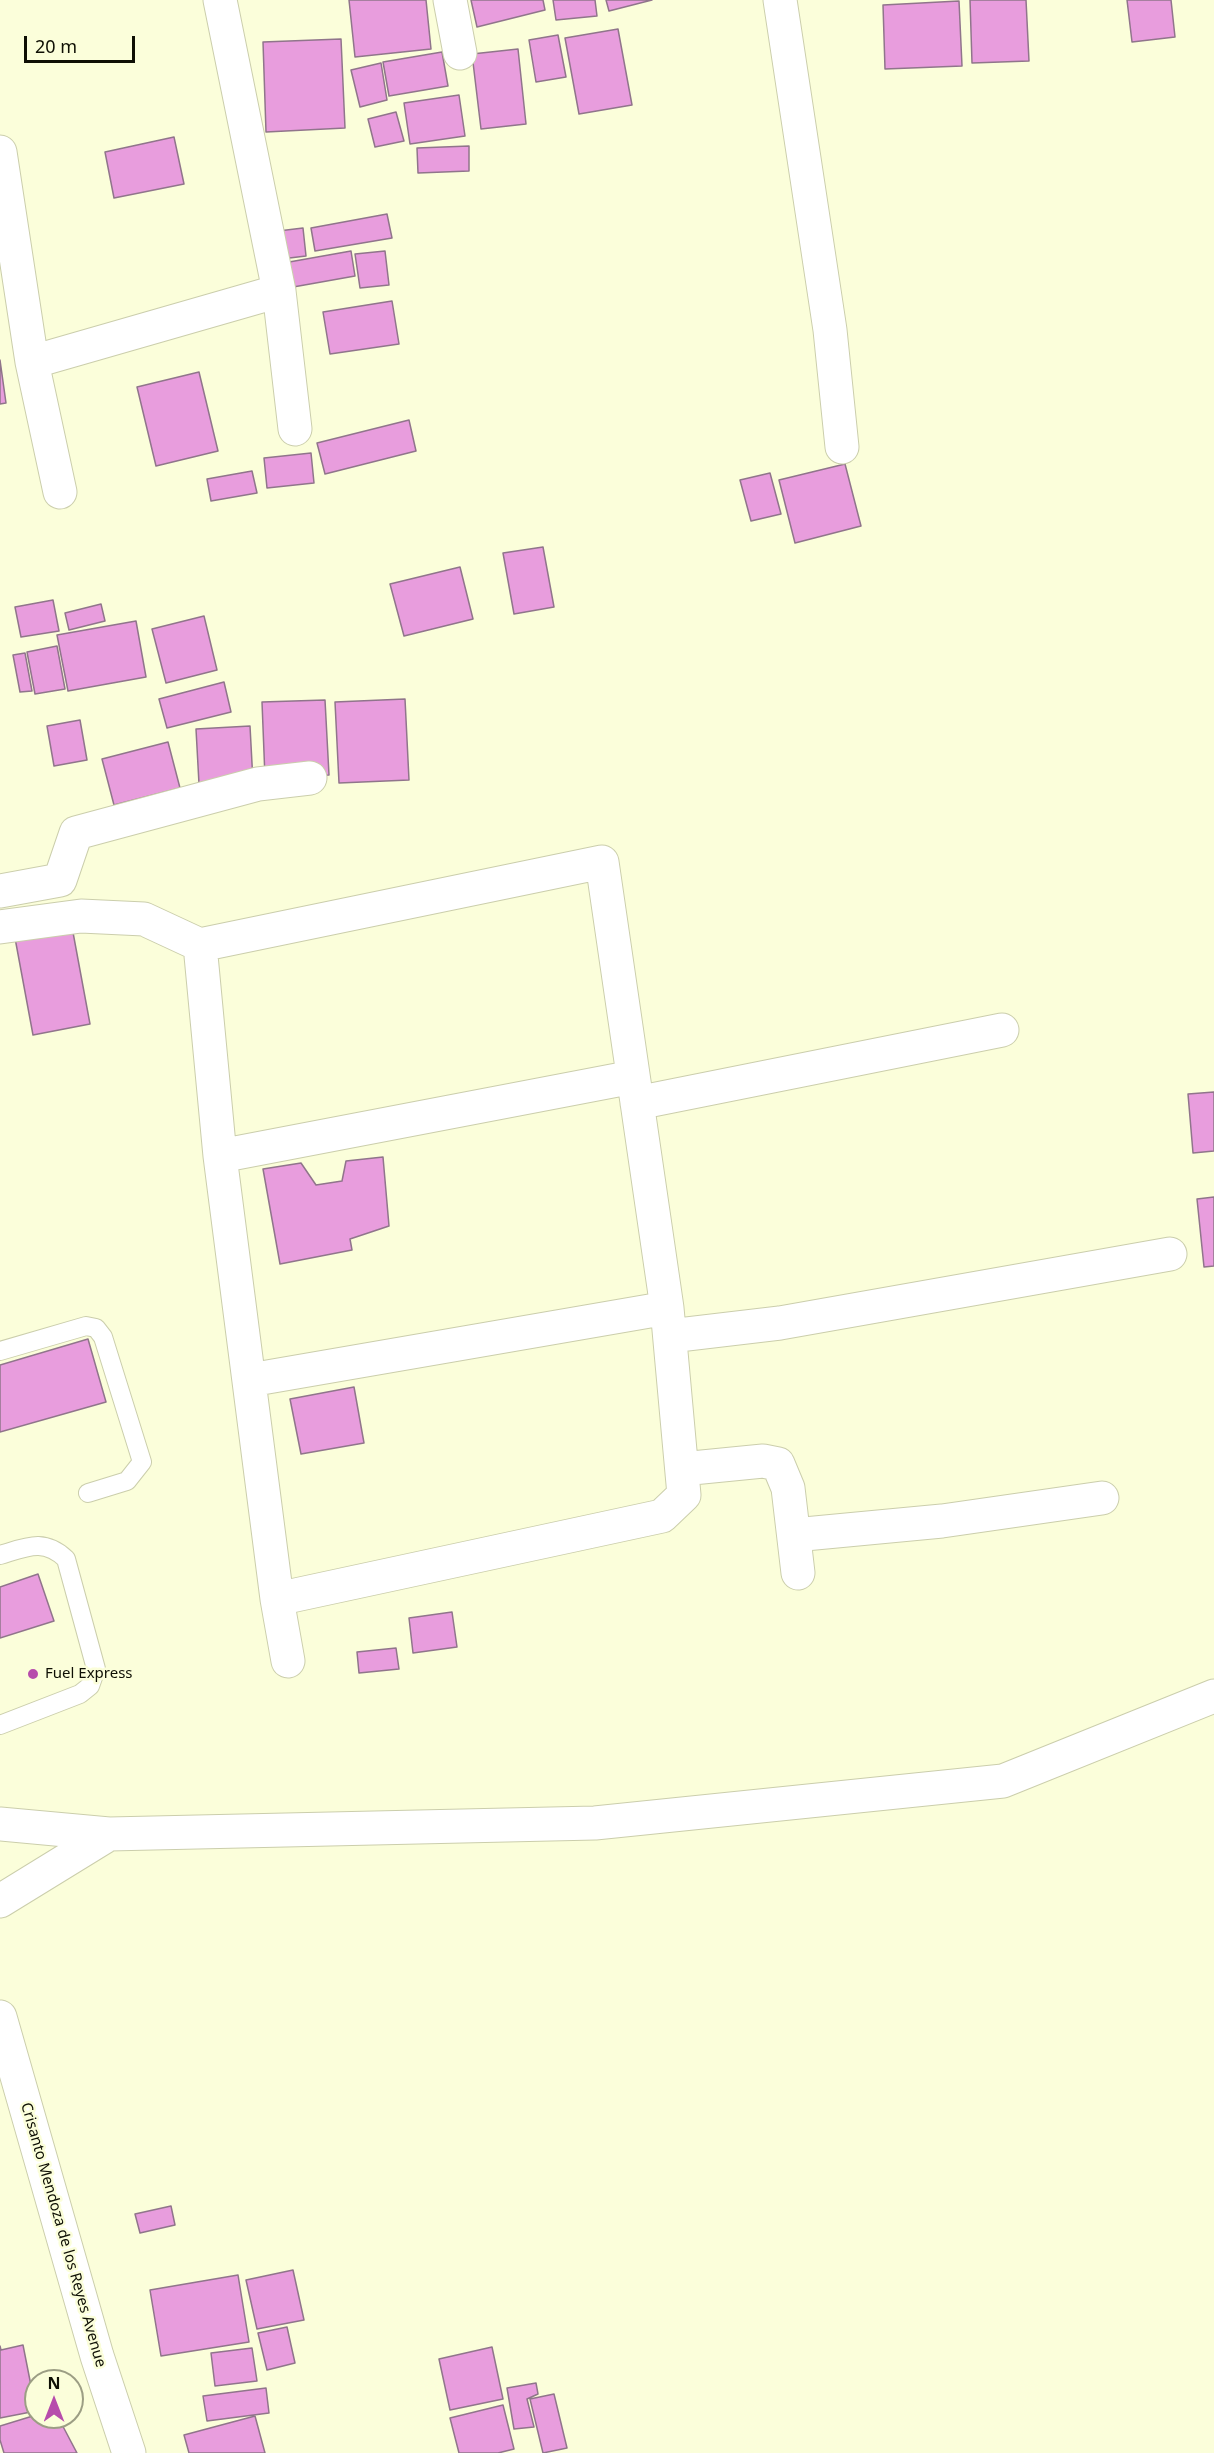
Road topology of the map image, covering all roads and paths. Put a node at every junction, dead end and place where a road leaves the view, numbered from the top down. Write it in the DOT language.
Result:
graph roads {
  1 [pos="220,0"];
  2 [pos="450,0"];
  3 [pos="780,0"];
  4 [pos="460,53"];
  5 [pos="0,152"];
  6 [pos="279,291"];
  7 [pos="32,362"];
  8 [pos="295,429"];
  9 [pos="842,447"];
  10 [pos="60,492"];
  11 [pos="310,778"];
  12 [pos="0,891"];
  13 [pos="0,927"];
  14 [pos="200,945"];
  15 [pos="1002,1030"];
  16 [pos="635,1090"];
  17 [pos="220,1156"];
  18 [pos="1170,1254"];
  19 [pos="668,1322"];
  20 [pos="0,1351"];
  21 [pos="250,1380"];
  22 [pos="682,1469"];
  23 [pos="88,1493"];
  24 [pos="1102,1498"];
  25 [pos="794,1535"];
  26 [pos="0,1555"];
  27 [pos="798,1573"];
  28 [pos="277,1599"];
  29 [pos="288,1661"];
  30 [pos="1214,1696"];
  31 [pos="0,1725"];
  32 [pos="0,1824"];
  33 [pos="109,1834"];
  34 [pos="0,1901"];
  35 [pos="0,2017"];
  36 [pos="129,2453"];
  1 -- 6 [label="street"];
  2 -- 4 [label="street"];
  3 -- 9 [label="street"];
  5 -- 7 [label="street"];
  6 -- 7 [label="street"];
  6 -- 8 [label="street"];
  7 -- 10 [label="street"];
  11 -- 12 [label="street"];
  13 -- 14 [label="street"];
  14 -- 16 [label="street"];
  14 -- 17 [label="street"];
  15 -- 16 [label="street"];
  16 -- 17 [label="street"];
  16 -- 19 [label="street"];
  17 -- 21 [label="street"];
  18 -- 19 [label="street"];
  19 -- 21 [label="street"];
  19 -- 22 [label="street"];
  20 -- 23 [label="lane"];
  21 -- 28 [label="street"];
  22 -- 25 [label="street"];
  22 -- 28 [label="street"];
  24 -- 25 [label="street"];
  25 -- 27 [label="street"];
  26 -- 31 [label="lane"];
  28 -- 29 [label="street"];
  30 -- 33 [label="street"];
  32 -- 33 [label="street"];
  33 -- 34 [label="street"];
  35 -- 36 [label="street, Crisanto Mendoza de los Reyes Avenue"];
}
